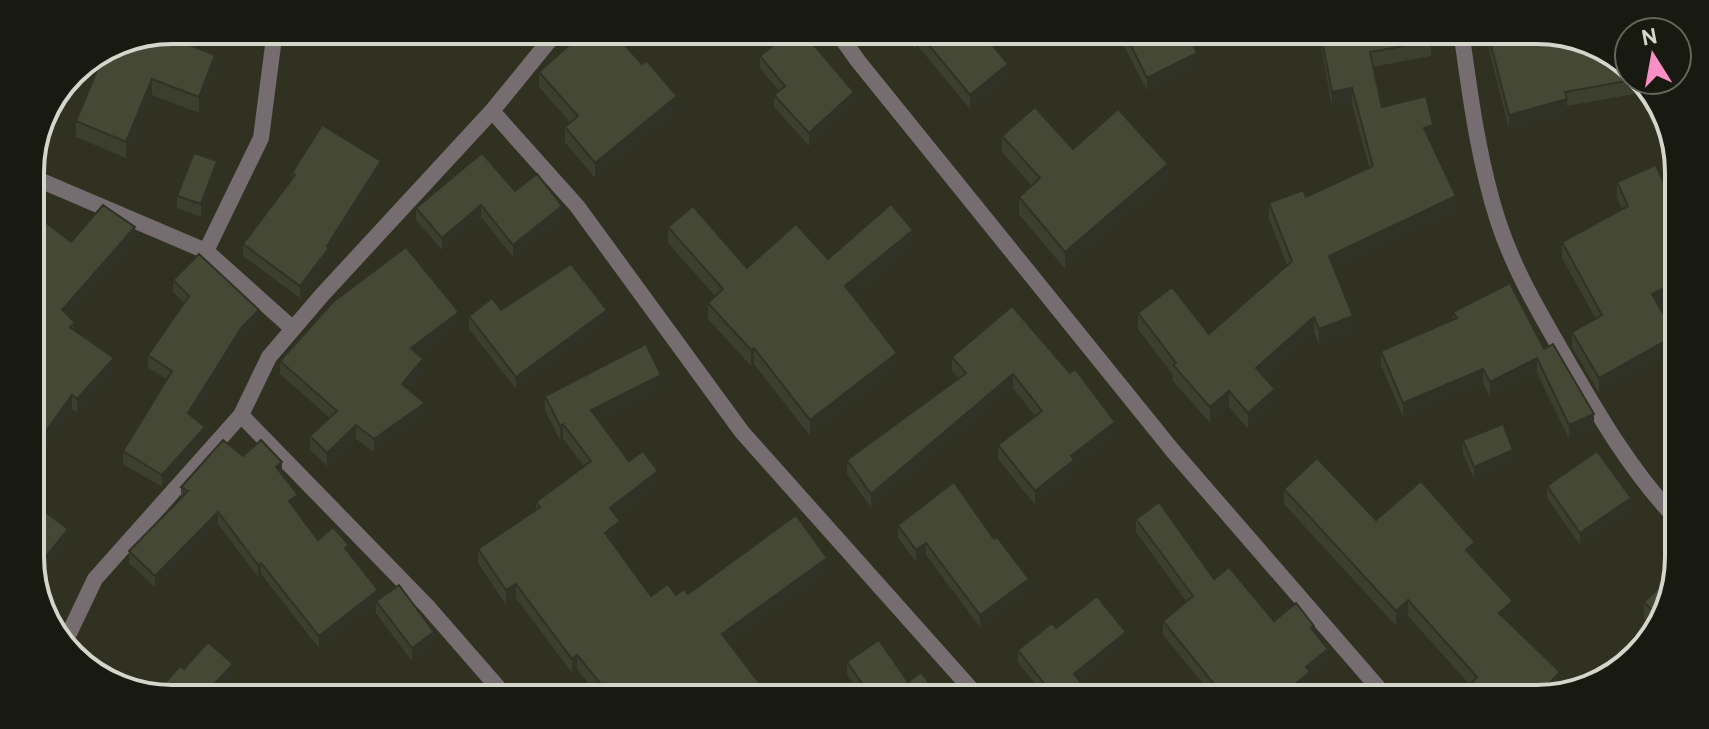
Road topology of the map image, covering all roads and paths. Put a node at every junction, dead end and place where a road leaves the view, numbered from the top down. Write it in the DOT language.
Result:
graph roads {
  1 [pos="273,44"];
  2 [pos="547,44"];
  3 [pos="846,44"];
  4 [pos="1463,44"];
  5 [pos="492,111"];
  6 [pos="44,182"];
  7 [pos="206,251"];
  8 [pos="293,329"];
  9 [pos="241,415"];
  10 [pos="1665,506"];
  11 [pos="69,632"];
  12 [pos="496,685"];
  13 [pos="968,685"];
  14 [pos="1376,685"];
  1 -- 7 [label="street"];
  2 -- 5 [label="street"];
  3 -- 14 [label="street"];
  4 -- 10 [label="street"];
  5 -- 8 [label="street"];
  5 -- 13 [label="street"];
  6 -- 7 [label="street"];
  7 -- 8 [label="street"];
  8 -- 9 [label="street"];
  9 -- 11 [label="street"];
  9 -- 12 [label="street"];
}
